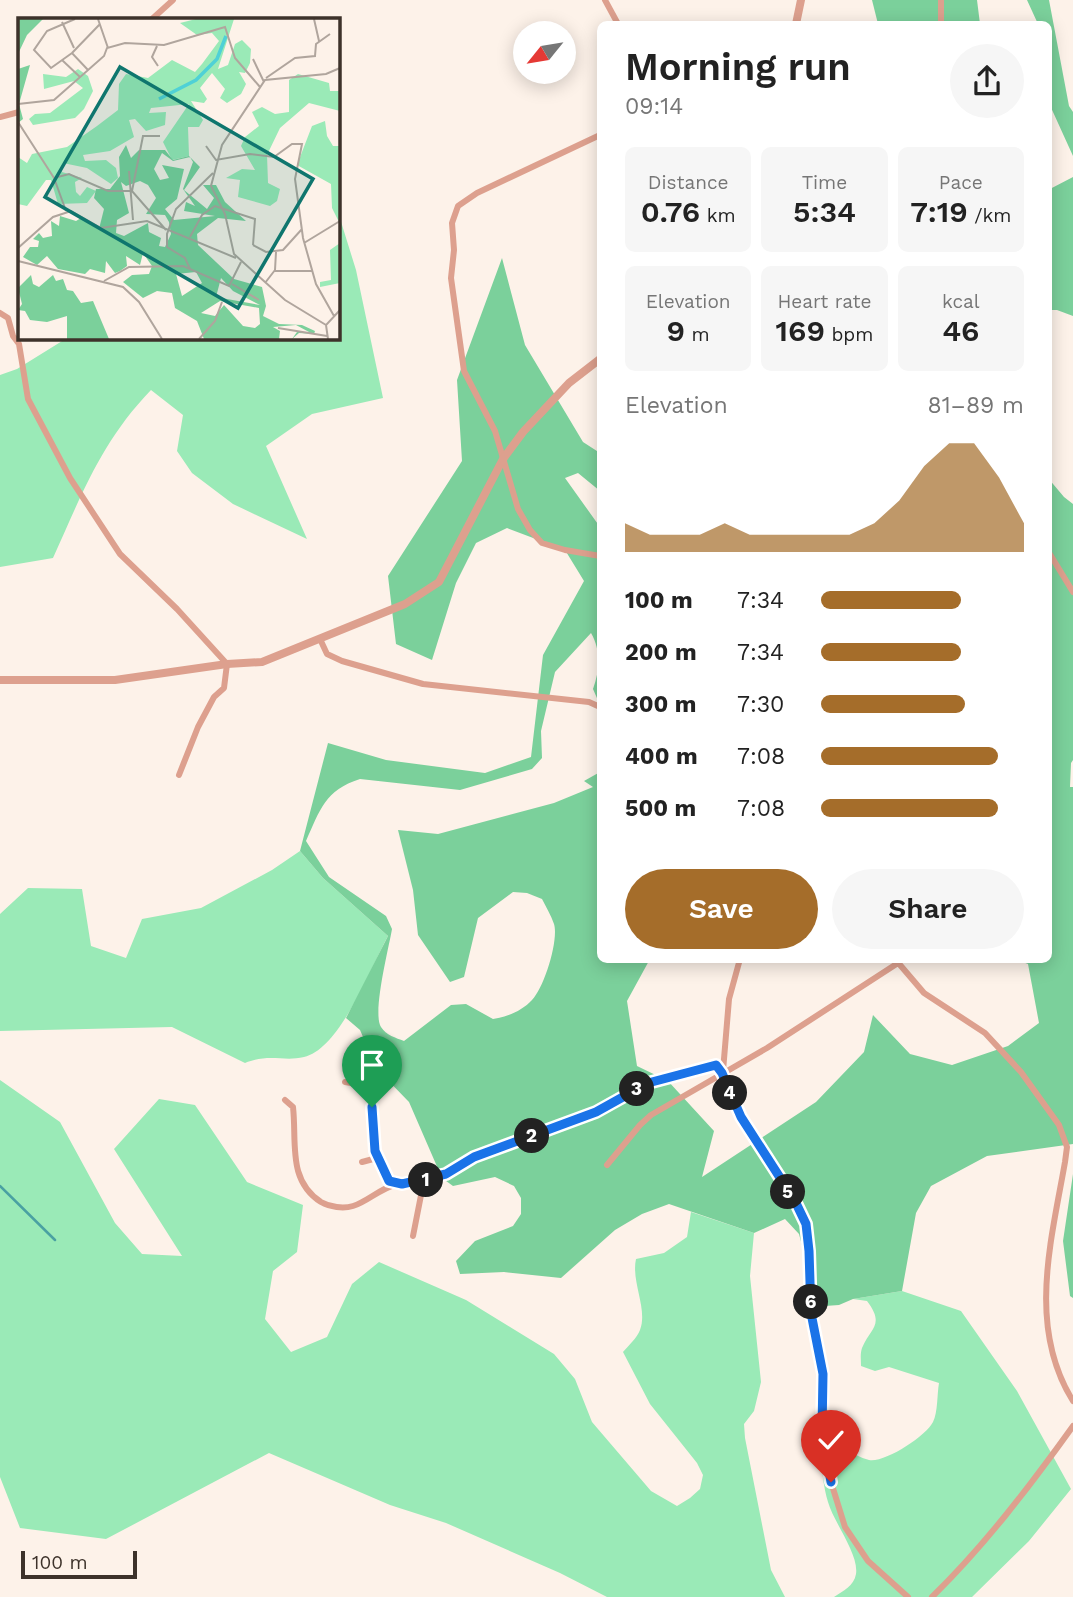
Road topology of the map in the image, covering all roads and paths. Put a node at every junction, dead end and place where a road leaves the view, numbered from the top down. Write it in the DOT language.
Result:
graph roads {
  1 [pos="173,0"];
  2 [pos="606,0"];
  3 [pos="801,0"];
  4 [pos="941,0"];
  5 [pos="153,18"];
  6 [pos="616,21"];
  7 [pos="797,21"];
  8 [pos="940,21"];
  9 [pos="597,136"];
  10 [pos="0,313"];
  11 [pos="597,361"];
  12 [pos="503,459"];
  13 [pos="597,555"];
  14 [pos="1052,558"];
  15 [pos="1073,592"];
  16 [pos="320,639"];
  17 [pos="228,664"];
  18 [pos="0,680"];
  19 [pos="597,706"];
  20 [pos="179,775"];
  21 [pos="739,963"];
  22 [pos="893,963"];
  23 [pos="898,963"];
  24 [pos="722,1073"];
  25 [pos="345,1082"];
  26 [pos="285,1100"];
  27 [pos="377,1158"];
  28 [pos="362,1162"];
  29 [pos="607,1165"];
  30 [pos="424,1180"];
  31 [pos="402,1182"];
  32 [pos="413,1236"];
  33 [pos="1073,1401"];
  34 [pos="1073,1426"];
  35 [pos="908,1597"];
  36 [pos="932,1597"];
  1 -- 5 [label="street"];
  2 -- 6 [label="street"];
  3 -- 7 [label="street"];
  4 -- 8 [label="street"];
  9 -- 12 [label="street"];
  10 -- 17 [label="street"];
  11 -- 12 [label="street"];
  12 -- 13 [label="street"];
  12 -- 16 [label="street"];
  14 -- 15 [label="street"];
  16 -- 17 [label="street"];
  16 -- 19 [label="street"];
  17 -- 18 [label="street"];
  17 -- 20 [label="street"];
  21 -- 24 [label="street"];
  22 -- 24 [label="street"];
  23 -- 33 [label="street"];
  24 -- 29 [label="street"];
  24 -- 30 [label="street"];
  24 -- 35 [label="street"];
  25 -- 27 [label="street"];
  26 -- 31 [label="street"];
  27 -- 28 [label="street"];
  27 -- 31 [label="street"];
  30 -- 31 [label="street"];
  30 -- 32 [label="street"];
  34 -- 36 [label="street"];
}
